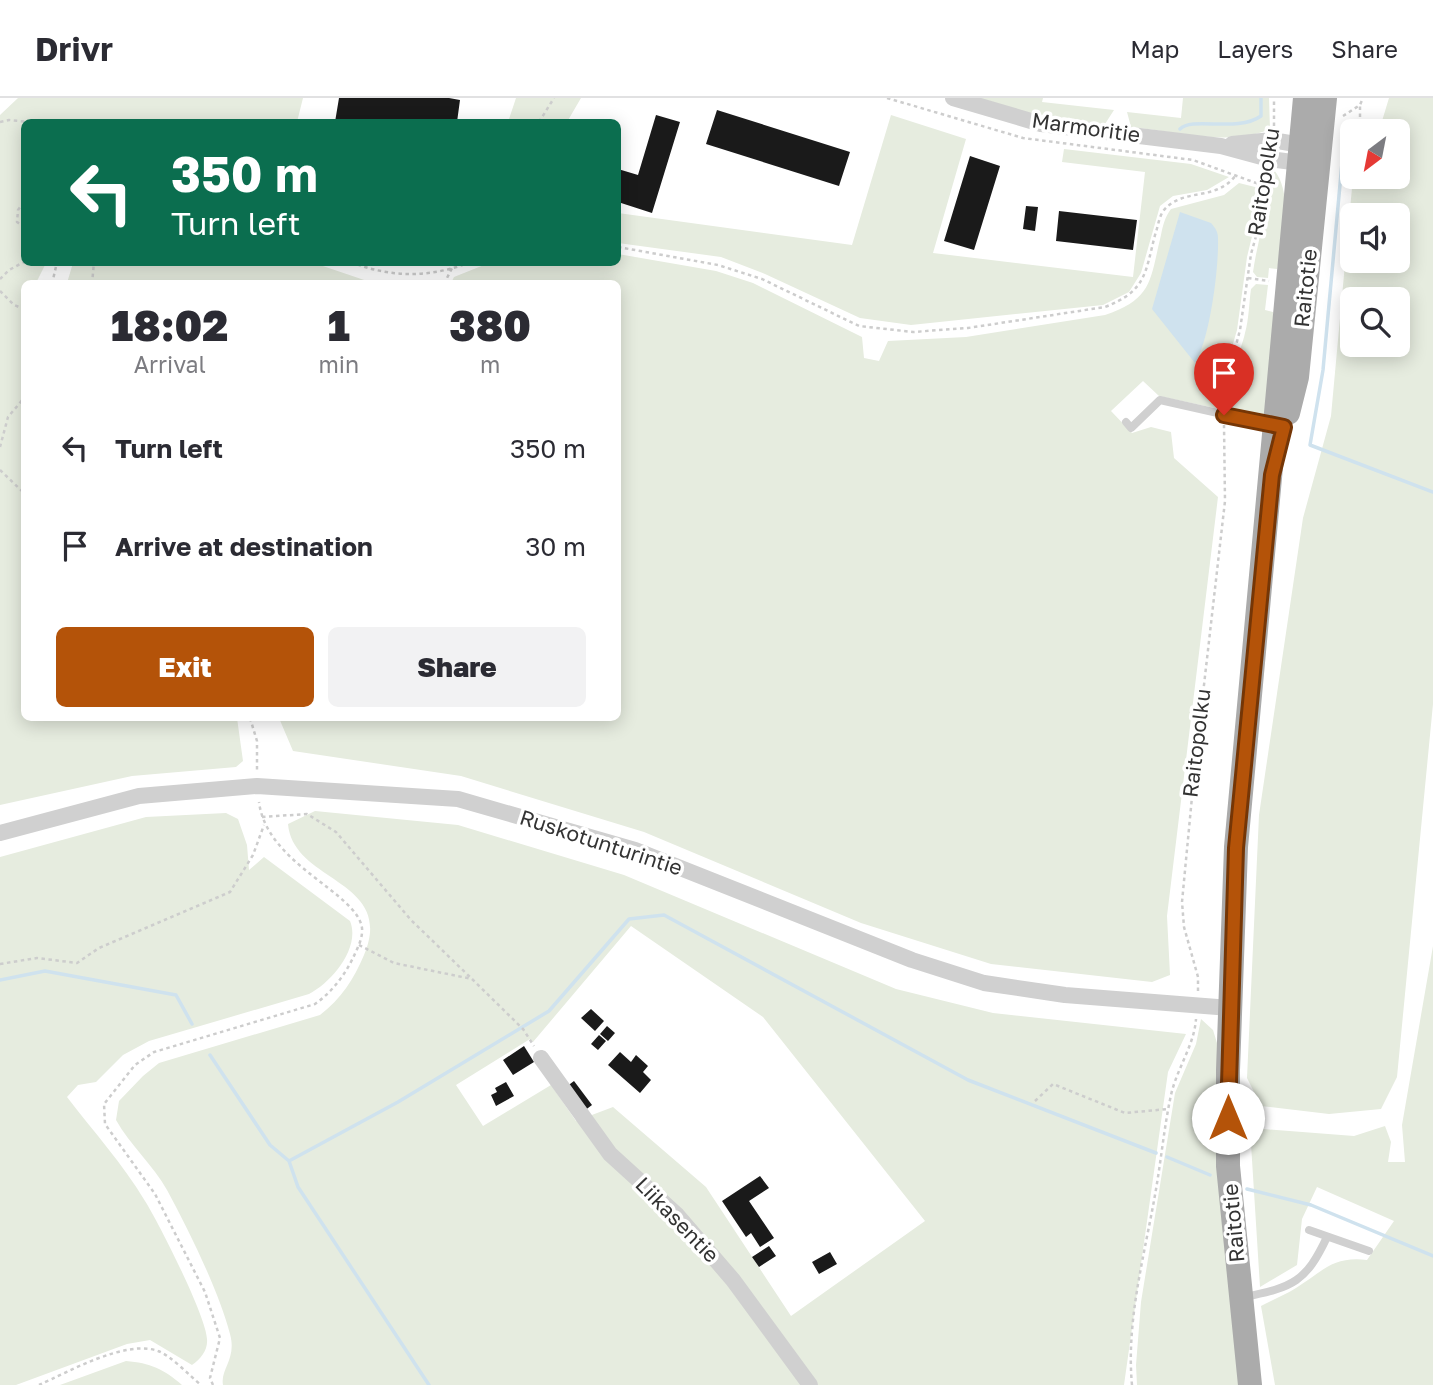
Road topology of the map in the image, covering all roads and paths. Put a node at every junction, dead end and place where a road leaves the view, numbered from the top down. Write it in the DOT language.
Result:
graph roads {
  1 [pos="554,98"];
  2 [pos="953,98"];
  3 [pos="1274,98"];
  4 [pos="1305,98"];
  5 [pos="1325,98"];
  6 [pos="1360,105"];
  7 [pos="541,119"];
  8 [pos="1360,119"];
  9 [pos="21,121"];
  10 [pos="0,122"];
  11 [pos="1272,140"];
  12 [pos="1221,146"];
  13 [pos="1309,155"];
  14 [pos="1269,159"];
  15 [pos="1236,175"];
  16 [pos="21,206"];
  17 [pos="21,225"];
  18 [pos="621,248"];
  19 [pos="21,264"];
  20 [pos="370,266"];
  21 [pos="453,266"];
  22 [pos="460,266"];
  23 [pos="451,270"];
  24 [pos="1248,278"];
  25 [pos="0,279"];
  26 [pos="446,280"];
  27 [pos="1273,281"];
  28 [pos="0,291"];
  29 [pos="21,308"];
  30 [pos="21,402"];
  31 [pos="1224,415"];
  32 [pos="1126,422"];
  33 [pos="1280,426"];
  34 [pos="0,447"];
  35 [pos="0,470"];
  36 [pos="21,490"];
  37 [pos="251,721"];
  38 [pos="257,786"];
  39 [pos="261,817"];
  40 [pos="264,825"];
  41 [pos="0,833"];
  42 [pos="359,945"];
  43 [pos="0,964"];
  44 [pos="472,979"];
  45 [pos="1197,1006"];
  46 [pos="1230,1008"];
  47 [pos="541,1058"];
  48 [pos="1035,1101"];
  49 [pos="1168,1110"];
  50 [pos="1309,1230"];
  51 [pos="1327,1237"];
  52 [pos="1369,1251"];
  53 [pos="1240,1298"];
  54 [pos="38,1385"];
  55 [pos="201,1385"];
  56 [pos="213,1385"];
  57 [pos="810,1385"];
  58 [pos="1132,1385"];
  59 [pos="1250,1385"];
  1 -- 7 [label="path"];
  2 -- 12 [label="street, Marmoritie"];
  3 -- 11 [label="path, Raitopolku"];
  4 -- 13 [label="main road, Raitotie"];
  5 -- 13 [label="main road, Raitotie"];
  6 -- 8 [label="path"];
  9 -- 10 [label="path"];
  11 -- 12 [label="street, Marmoritie"];
  11 -- 13 [label="street, Marmoritie"];
  12 -- 14 [label="street, Marmoritie"];
  13 -- 14 [label="street, Marmoritie"];
  13 -- 33 [label="main road, Raitotie"];
  14 -- 24 [label="path, Raitopolku"];
  15 -- 18 [label="path"];
  16 -- 17 [label="path"];
  19 -- 25 [label="path"];
  20 -- 23 [label="path"];
  21 -- 23 [label="path"];
  22 -- 23 [label="path"];
  23 -- 26 [label="path"];
  24 -- 27 [label="path"];
  24 -- 31 [label="path, Raitopolku"];
  28 -- 29 [label="path"];
  30 -- 34 [label="path"];
  31 -- 32 [label="lane"];
  31 -- 33 [label="lane"];
  31 -- 45 [label="path, Raitopolku"];
  33 -- 46 [label="main road, Raitotie"];
  35 -- 36 [label="path"];
  37 -- 38 [label="path"];
  38 -- 39 [label="path"];
  38 -- 41 [label="street, Ruskotunturintie"];
  38 -- 45 [label="street, Ruskotunturintie"];
  39 -- 40 [label="path"];
  39 -- 44 [label="path"];
  40 -- 42 [label="path"];
  40 -- 43 [label="path"];
  42 -- 44 [label="path"];
  42 -- 56 [label="path"];
  44 -- 47 [label="path"];
  45 -- 46 [label="street, Ruskotunturintie"];
  45 -- 49 [label="path, Raitopolku"];
  46 -- 53 [label="main road, Raitotie"];
  47 -- 57 [label="street, Liikasentie"];
  48 -- 49 [label="path"];
  49 -- 58 [label="path, Raitopolku"];
  50 -- 51 [label="lane"];
  51 -- 52 [label="lane"];
  51 -- 53 [label="lane"];
  53 -- 59 [label="main road, Raitotie"];
  54 -- 55 [label="path"];
}
